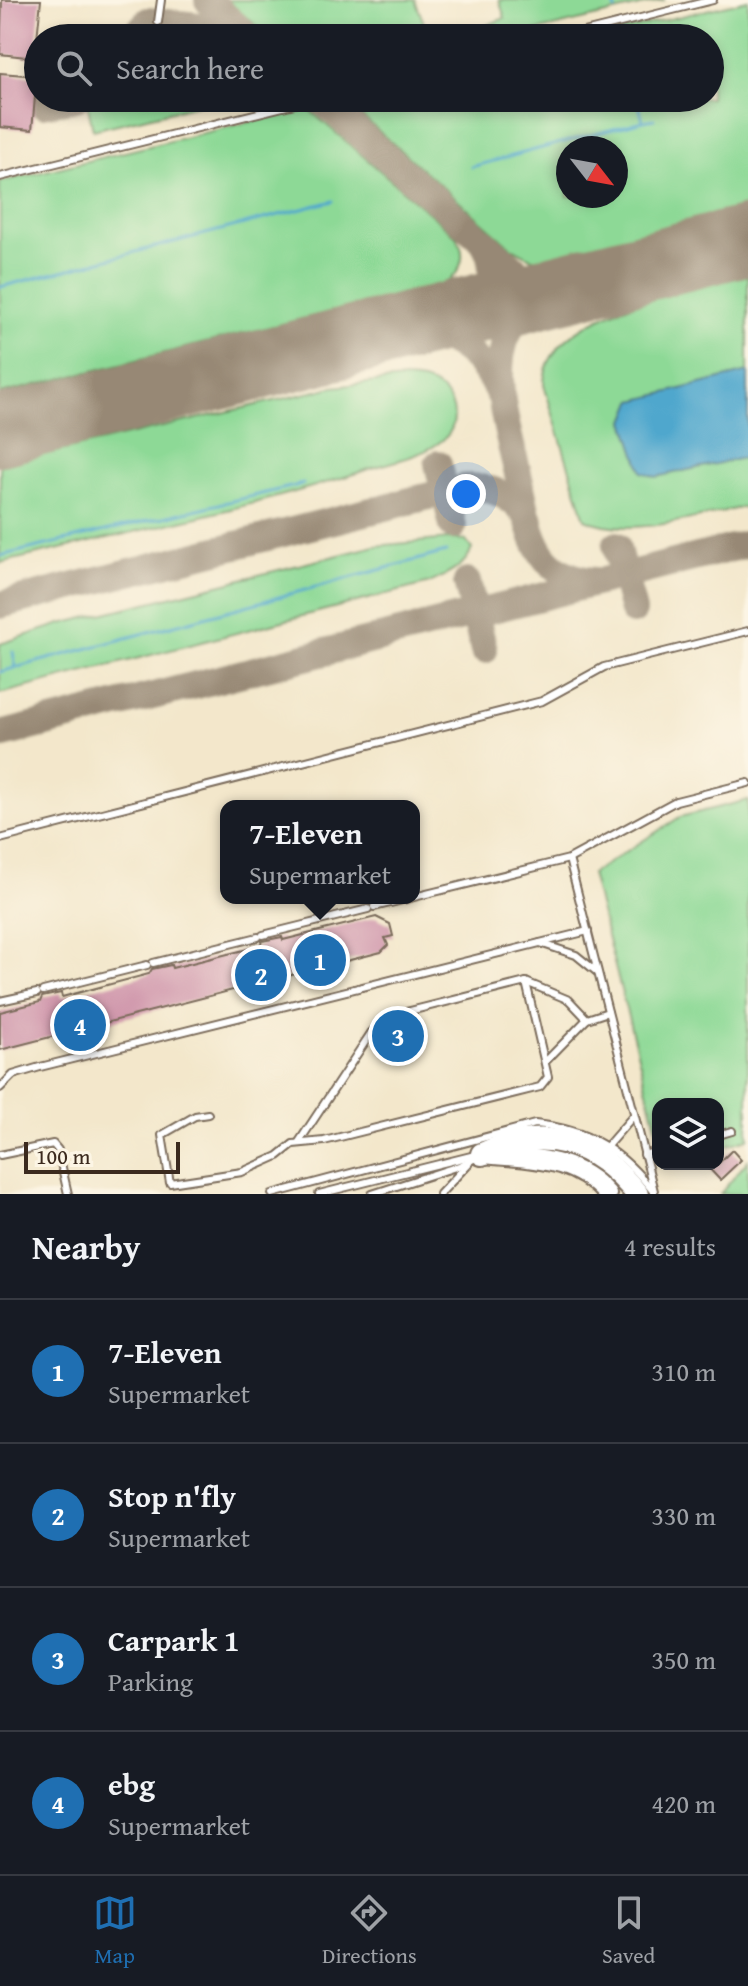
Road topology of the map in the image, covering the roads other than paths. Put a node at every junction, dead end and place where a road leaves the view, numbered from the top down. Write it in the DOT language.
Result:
graph roads {
  1 [pos="161,0"];
  2 [pos="713,0"];
  3 [pos="158,22"];
  4 [pos="616,24"];
  5 [pos="262,112"];
  6 [pos="0,177"];
  7 [pos="748,631"];
  8 [pos="748,783"];
  9 [pos="0,839"];
  10 [pos="569,859"];
  11 [pos="420,896"];
  12 [pos="388,904"];
  13 [pos="588,931"];
  14 [pos="537,943"];
  15 [pos="599,975"];
  16 [pos="526,982"];
  17 [pos="0,1001"];
  18 [pos="608,1012"];
  19 [pos="587,1019"];
  20 [pos="546,1061"];
  21 [pos="0,1088"];
  22 [pos="208,1114"];
  23 [pos="634,1115"];
  24 [pos="732,1131"];
  25 [pos="724,1133"];
  26 [pos="299,1142"];
  27 [pos="608,1145"];
  28 [pos="652,1153"];
  29 [pos="0,1155"];
  30 [pos="644,1155"];
  31 [pos="477,1157"];
  32 [pos="68,1194"];
  33 [pos="272,1194"];
  34 [pos="319,1194"];
  35 [pos="372,1194"];
  36 [pos="440,1194"];
  37 [pos="607,1194"];
  38 [pos="637,1194"];
  39 [pos="655,1194"];
  1 -- 3 [label="lane"];
  2 -- 4 [label="lane"];
  5 -- 6 [label="lane"];
  7 -- 9 [label="lane"];
  8 -- 10 [label="lane"];
  10 -- 11 [label="lane"];
  10 -- 13 [label="lane"];
  12 -- 17 [label="lane"];
  13 -- 14 [label="lane"];
  13 -- 15 [label="lane"];
  14 -- 15 [label="lane"];
  14 -- 21 [label="lane"];
  15 -- 18 [label="lane"];
  16 -- 19 [label="lane"];
  16 -- 20 [label="lane"];
  16 -- 26 [label="lane"];
  18 -- 19 [label="lane"];
  18 -- 23 [label="lane"];
  19 -- 20 [label="lane"];
  20 -- 26 [label="lane"];
  22 -- 26 [label="lane"];
  23 -- 27 [label="lane"];
  23 -- 30 [label="lane"];
  24 -- 25 [label="lane"];
  27 -- 33 [label="lane"];
  27 -- 39 [label="lane"];
  28 -- 30 [label="lane"];
  29 -- 32 [label="lane"];
  30 -- 39 [label="lane"];
  31 -- 34 [label="lane"];
  31 -- 35 [label="lane"];
  31 -- 36 [label="lane"];
  31 -- 37 [label="main road"];
  31 -- 38 [label="highway"];
}
